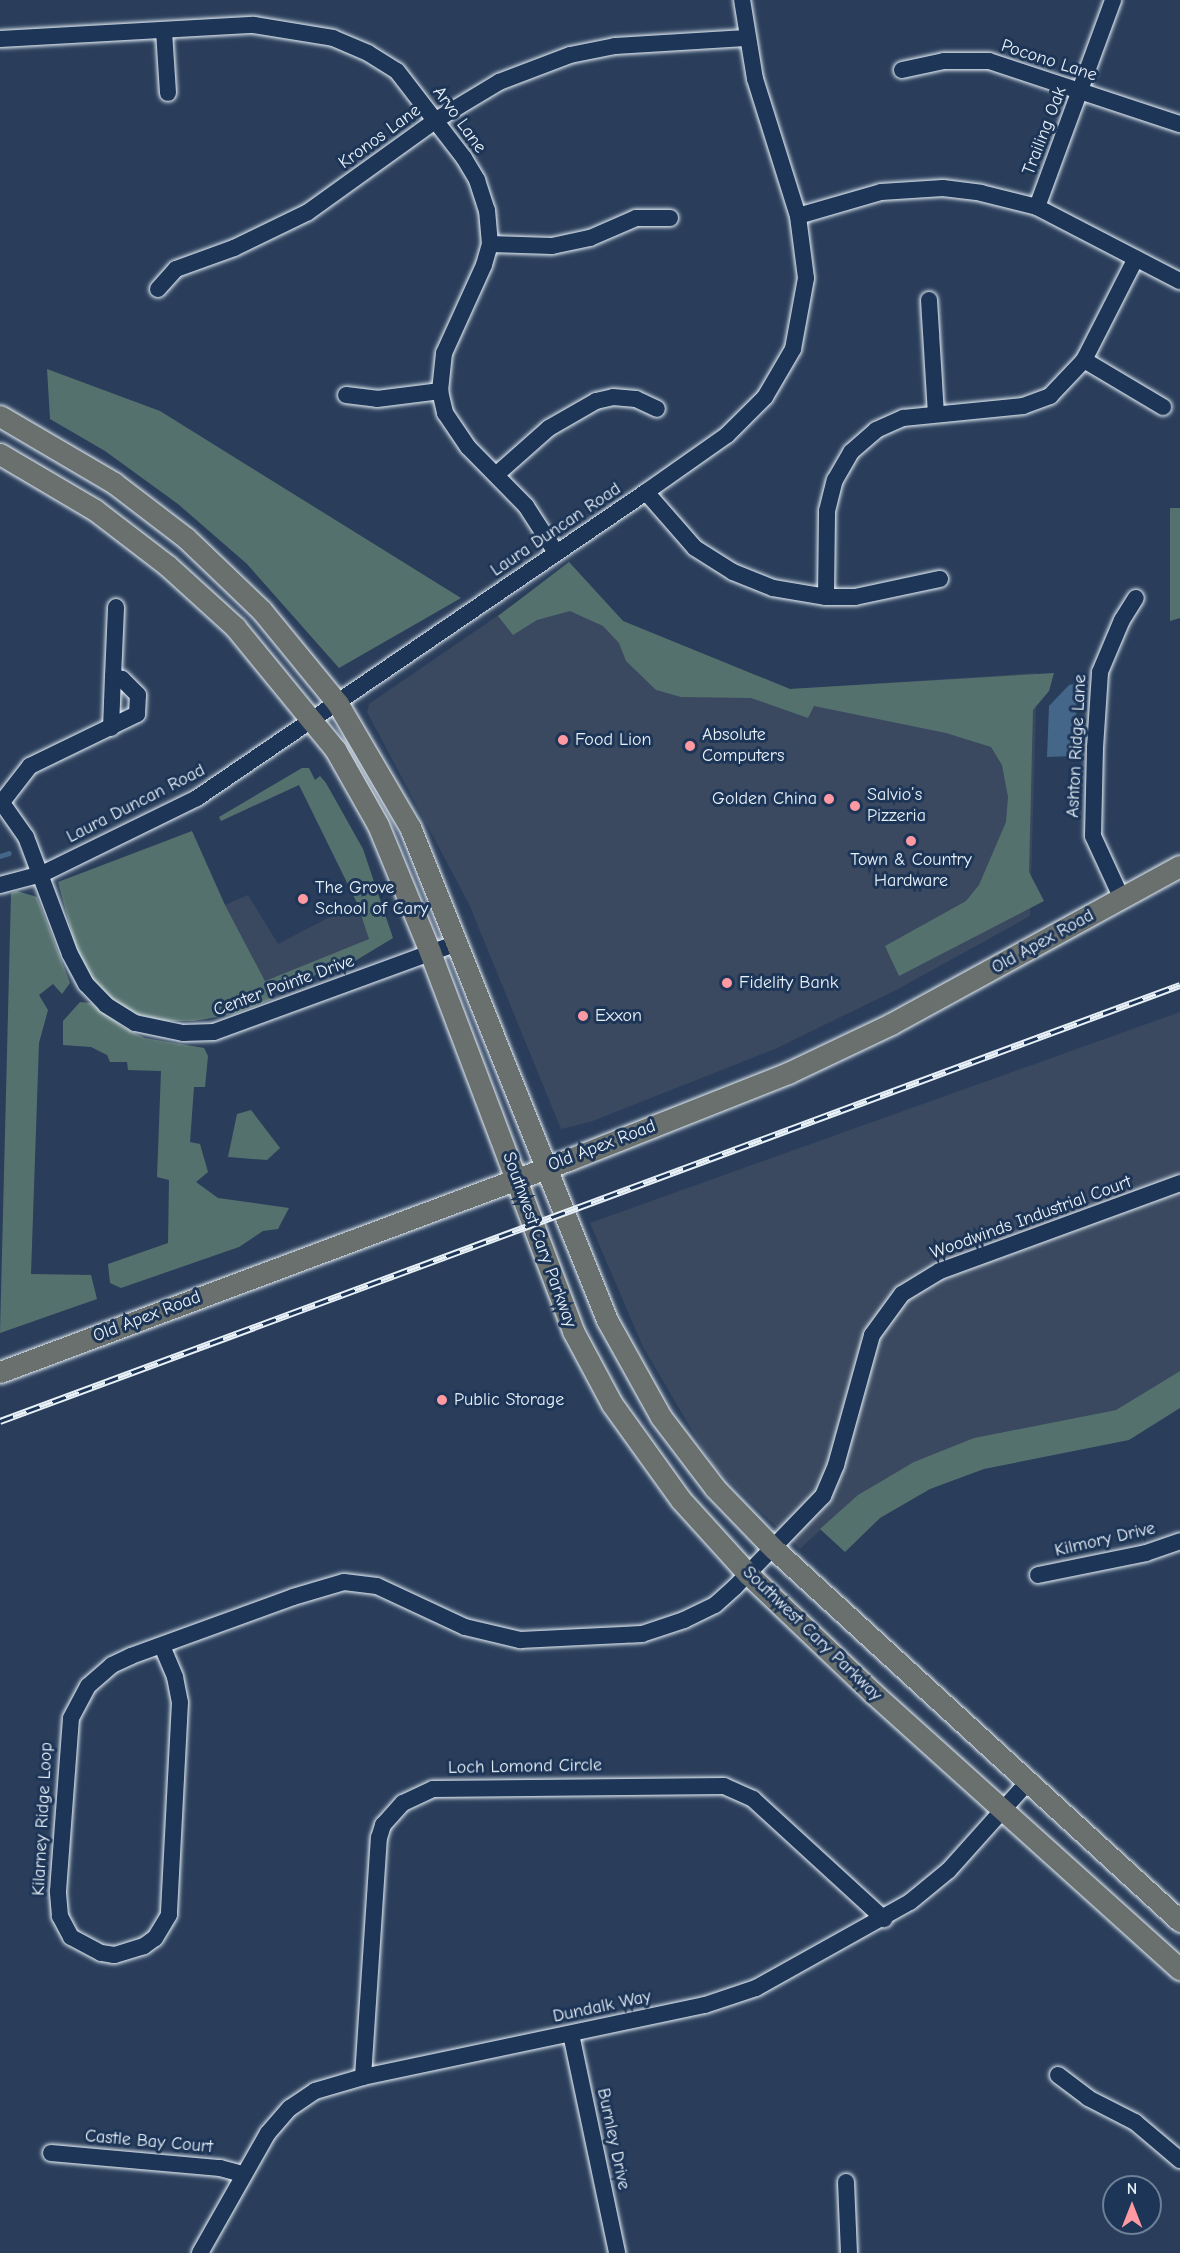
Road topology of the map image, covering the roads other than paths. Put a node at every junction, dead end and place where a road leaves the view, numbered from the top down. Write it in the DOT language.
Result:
graph roads {
  1 [pos="742,0"];
  2 [pos="1113,0"];
  3 [pos="164,31"];
  4 [pos="746,38"];
  5 [pos="0,39"];
  6 [pos="902,70"];
  7 [pos="1082,90"];
  8 [pos="168,93"];
  9 [pos="436,120"];
  10 [pos="1180,124"];
  11 [pos="1036,207"];
  12 [pos="798,216"];
  13 [pos="670,218"];
  14 [pos="490,244"];
  15 [pos="1136,258"];
  16 [pos="1180,281"];
  17 [pos="158,289"];
  18 [pos="929,300"];
  19 [pos="1083,360"];
  20 [pos="440,391"];
  21 [pos="346,394"];
  22 [pos="1163,407"];
  23 [pos="657,409"];
  24 [pos="936,413"];
  25 [pos="0,416"];
  26 [pos="0,454"];
  27 [pos="497,474"];
  28 [pos="646,492"];
  29 [pos="555,551"];
  30 [pos="940,579"];
  31 [pos="826,597"];
  32 [pos="1136,598"];
  33 [pos="116,607"];
  34 [pos="113,677"];
  35 [pos="338,704"];
  36 [pos="315,721"];
  37 [pos="111,728"];
  38 [pos="1,801"];
  39 [pos="1180,866"];
  40 [pos="42,874"];
  41 [pos="0,885"];
  42 [pos="1122,899"];
  43 [pos="457,943"];
  44 [pos="430,952"];
  45 [pos="546,1167"];
  46 [pos="517,1178"];
  47 [pos="1180,1183"];
  48 [pos="0,1372"];
  49 [pos="1180,1541"];
  50 [pos="774,1550"];
  51 [pos="748,1574"];
  52 [pos="1038,1575"];
  53 [pos="162,1646"];
  54 [pos="1028,1782"];
  55 [pos="1003,1809"];
  56 [pos="884,1919"];
  57 [pos="1180,1921"];
  58 [pos="1180,1969"];
  59 [pos="571,2034"];
  60 [pos="1058,2075"];
  61 [pos="363,2076"];
  62 [pos="51,2153"];
  63 [pos="1180,2160"];
  64 [pos="243,2174"];
  65 [pos="846,2182"];
  66 [pos="200,2253"];
  67 [pos="617,2253"];
  68 [pos="849,2253"];
  1 -- 4 [label="street, Laura Duncan Road"];
  2 -- 7 [label="street, Trailing Oak"];
  3 -- 5 [label="street, Arvo Lane"];
  3 -- 8 [label="street"];
  3 -- 9 [label="street, Arvo Lane"];
  4 -- 9 [label="street, Kronos Lane"];
  4 -- 12 [label="street, Laura Duncan Road"];
  6 -- 7 [label="street, Pocono Lane"];
  7 -- 10 [label="street, Pocono Lane"];
  7 -- 11 [label="street, Trailing Oak"];
  9 -- 14 [label="street, Arvo Lane"];
  9 -- 17 [label="street, Kronos Lane"];
  11 -- 12 [label="street"];
  11 -- 15 [label="street"];
  12 -- 28 [label="street, Laura Duncan Road"];
  13 -- 14 [label="street"];
  14 -- 20 [label="street, Arvo Lane"];
  15 -- 16 [label="street"];
  15 -- 19 [label="street"];
  18 -- 24 [label="street"];
  19 -- 22 [label="street"];
  19 -- 24 [label="street"];
  20 -- 21 [label="street"];
  20 -- 27 [label="street, Arvo Lane"];
  23 -- 27 [label="street"];
  24 -- 31 [label="street"];
  25 -- 35 [label="main road, Southwest Cary Parkway"];
  26 -- 36 [label="main road, Southwest Cary Parkway"];
  27 -- 29 [label="street, Arvo Lane"];
  28 -- 29 [label="street, Laura Duncan Road"];
  28 -- 31 [label="street"];
  29 -- 35 [label="street, Laura Duncan Road"];
  30 -- 31 [label="street"];
  32 -- 42 [label="street, Ashton Ridge Lane"];
  33 -- 34 [label="street"];
  34 -- 37 [label="street"];
  34 -- 37 [label="street"];
  35 -- 36 [label="street, Laura Duncan Road"];
  35 -- 43 [label="main road, Southwest Cary Parkway"];
  36 -- 40 [label="street, Laura Duncan Road"];
  36 -- 44 [label="main road, Southwest Cary Parkway"];
  37 -- 38 [label="street"];
  38 -- 40 [label="street, Center Pointe Drive"];
  39 -- 42 [label="main road, Old Apex Road"];
  40 -- 41 [label="street, Laura Duncan Road"];
  40 -- 44 [label="street, Center Pointe Drive"];
  42 -- 45 [label="main road, Old Apex Road"];
  43 -- 44 [label="street, Center Pointe Drive"];
  43 -- 45 [label="main road, Southwest Cary Parkway"];
  44 -- 46 [label="main road, Southwest Cary Parkway"];
  45 -- 46 [label="main road, Old Apex Road"];
  45 -- 50 [label="main road, Southwest Cary Parkway"];
  46 -- 48 [label="main road, Old Apex Road"];
  46 -- 51 [label="main road, Southwest Cary Parkway"];
  47 -- 50 [label="street, Woodwinds Industrial Court"];
  49 -- 52 [label="street, Kilmory Drive"];
  50 -- 51 [label="street, Woodwinds Industrial Court"];
  50 -- 54 [label="main road, Southwest Cary Parkway"];
  51 -- 53 [label="street, Kilarney Ridge Loop"];
  51 -- 55 [label="main road, Southwest Cary Parkway"];
  53 -- 53 [label="street, Kilarney Ridge Loop"];
  54 -- 55 [label="street, Dundalk Way"];
  54 -- 57 [label="main road, Southwest Cary Parkway"];
  55 -- 56 [label="street, Dundalk Way"];
  55 -- 58 [label="main road, Southwest Cary Parkway"];
  56 -- 59 [label="street, Dundalk Way"];
  56 -- 61 [label="street, Loch Lomond Circle"];
  59 -- 61 [label="street, Dundalk Way"];
  59 -- 67 [label="street, Burnley Drive"];
  60 -- 63 [label="street"];
  61 -- 64 [label="street, Dundalk Way"];
  62 -- 64 [label="street, Castle Bay Court"];
  64 -- 66 [label="street, Dundalk Way"];
  65 -- 68 [label="street"];
}
